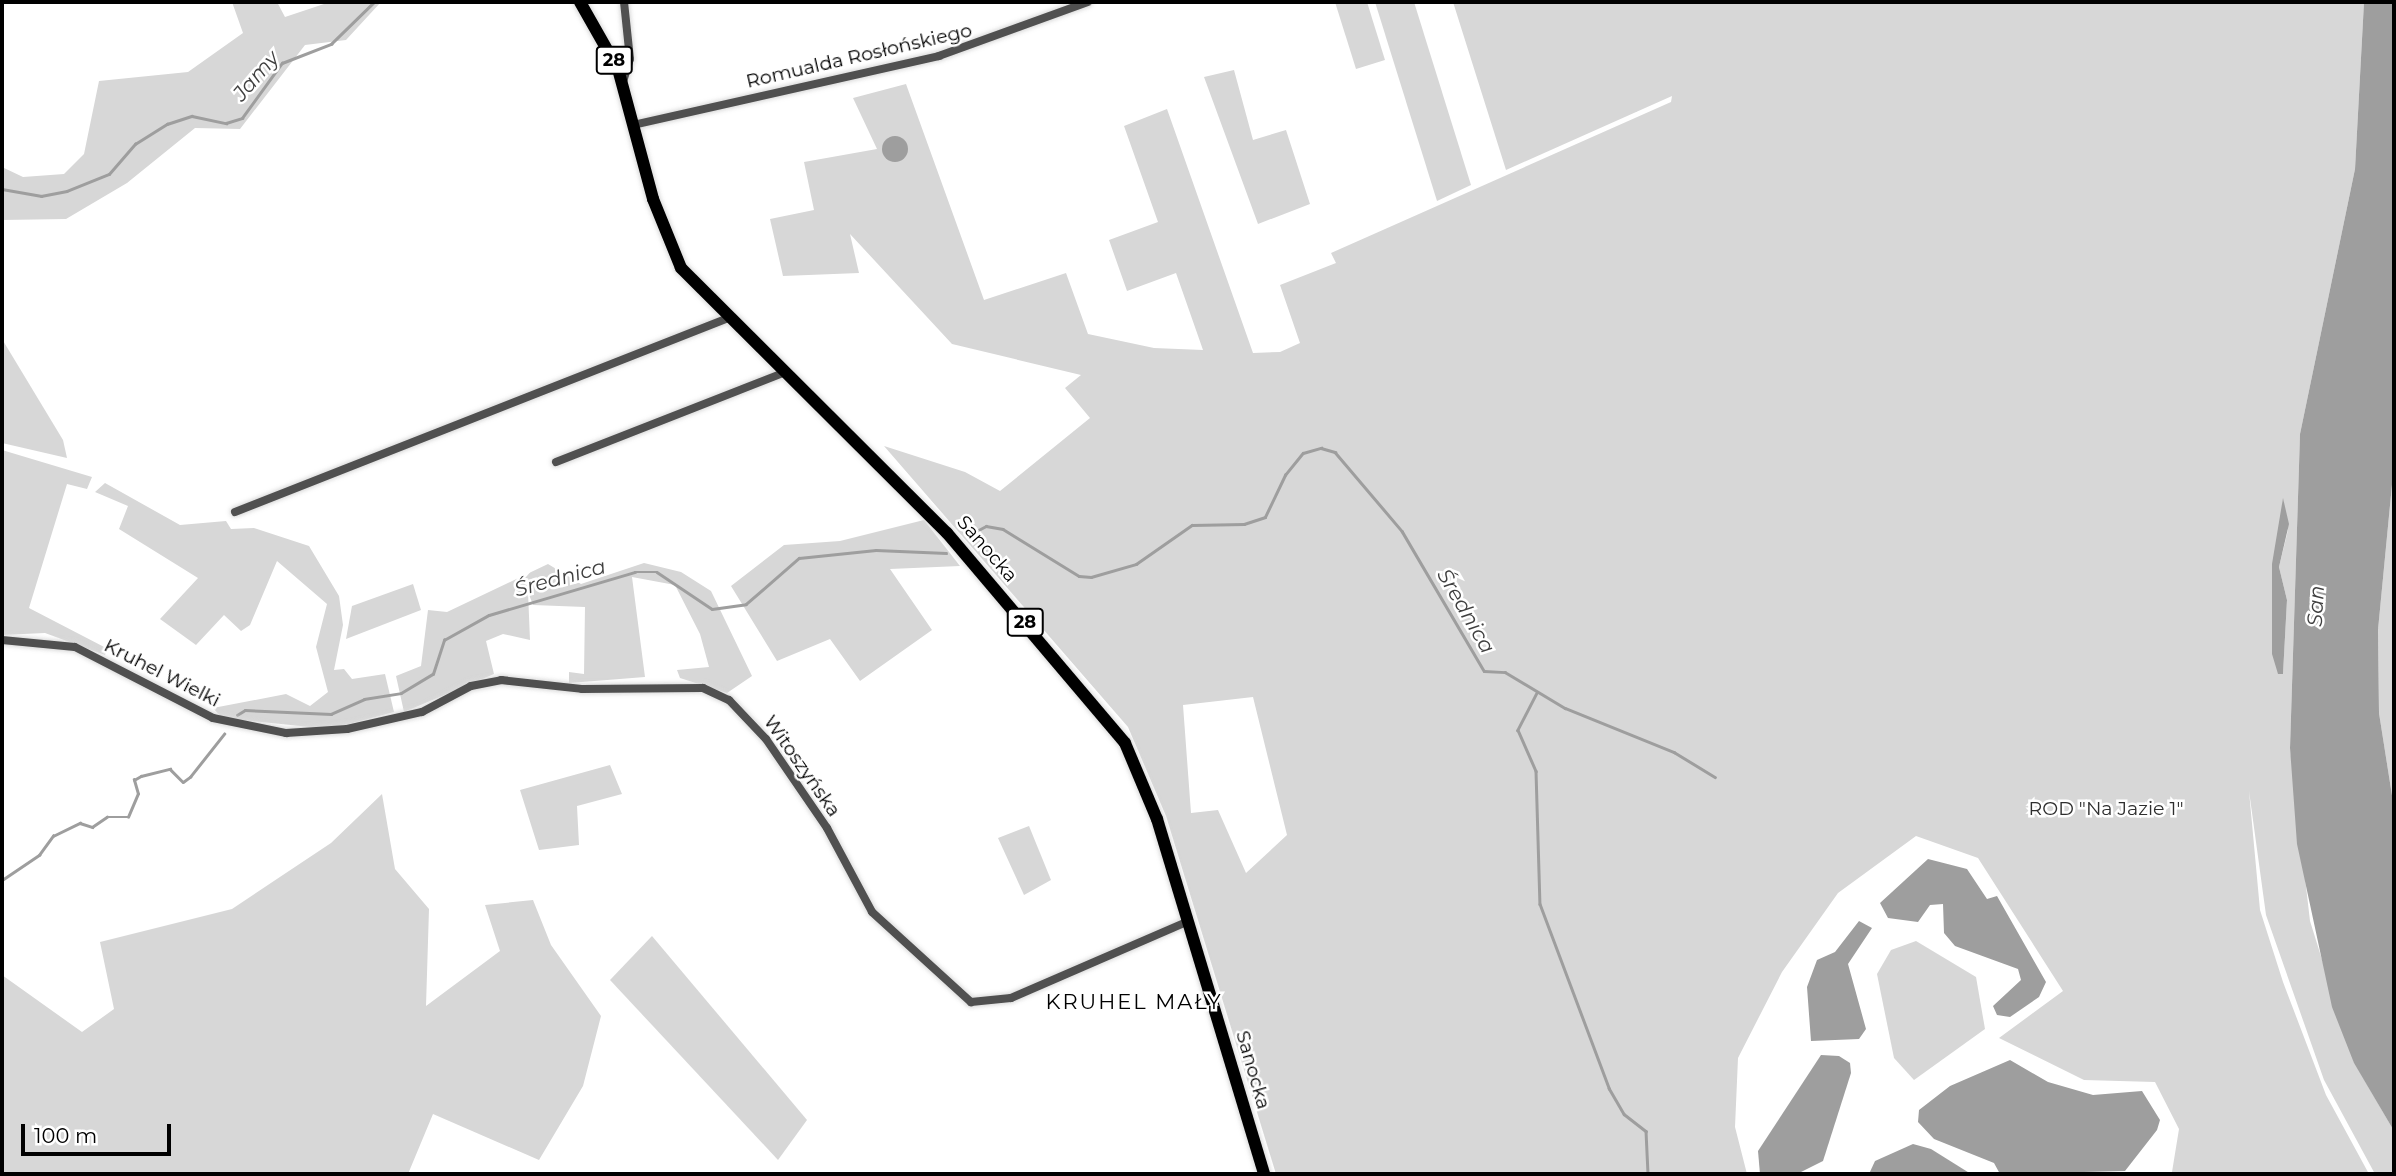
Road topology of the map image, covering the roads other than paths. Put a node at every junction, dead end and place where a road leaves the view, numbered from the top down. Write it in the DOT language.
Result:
graph roads {
  1 [pos="580,2"];
  2 [pos="624,2"];
  3 [pos="1088,2"];
  4 [pos="622,85"];
  5 [pos="633,125"];
  6 [pos="726,319"];
  7 [pos="786,372"];
  8 [pos="556,462"];
  9 [pos="235,512"];
  10 [pos="2,640"];
  11 [pos="309,733"];
  12 [pos="1189,921"];
  13 [pos="1264,1174"];
  1 -- 4 [label="main road, 28"];
  2 -- 4 [label="street"];
  3 -- 5 [label="street, Romualda Rosłońskiego"];
  4 -- 5 [label="main road, 28"];
  5 -- 6 [label="main road, Sanocka / 28"];
  6 -- 7 [label="main road, Sanocka / 28"];
  6 -- 9 [label="street"];
  7 -- 8 [label="street"];
  7 -- 12 [label="main road, Sanocka / 28"];
  10 -- 11 [label="street, Kruhel Wielki"];
  11 -- 12 [label="street, Witoszyńska"];
  12 -- 13 [label="main road, Sanocka / 28"];
}
